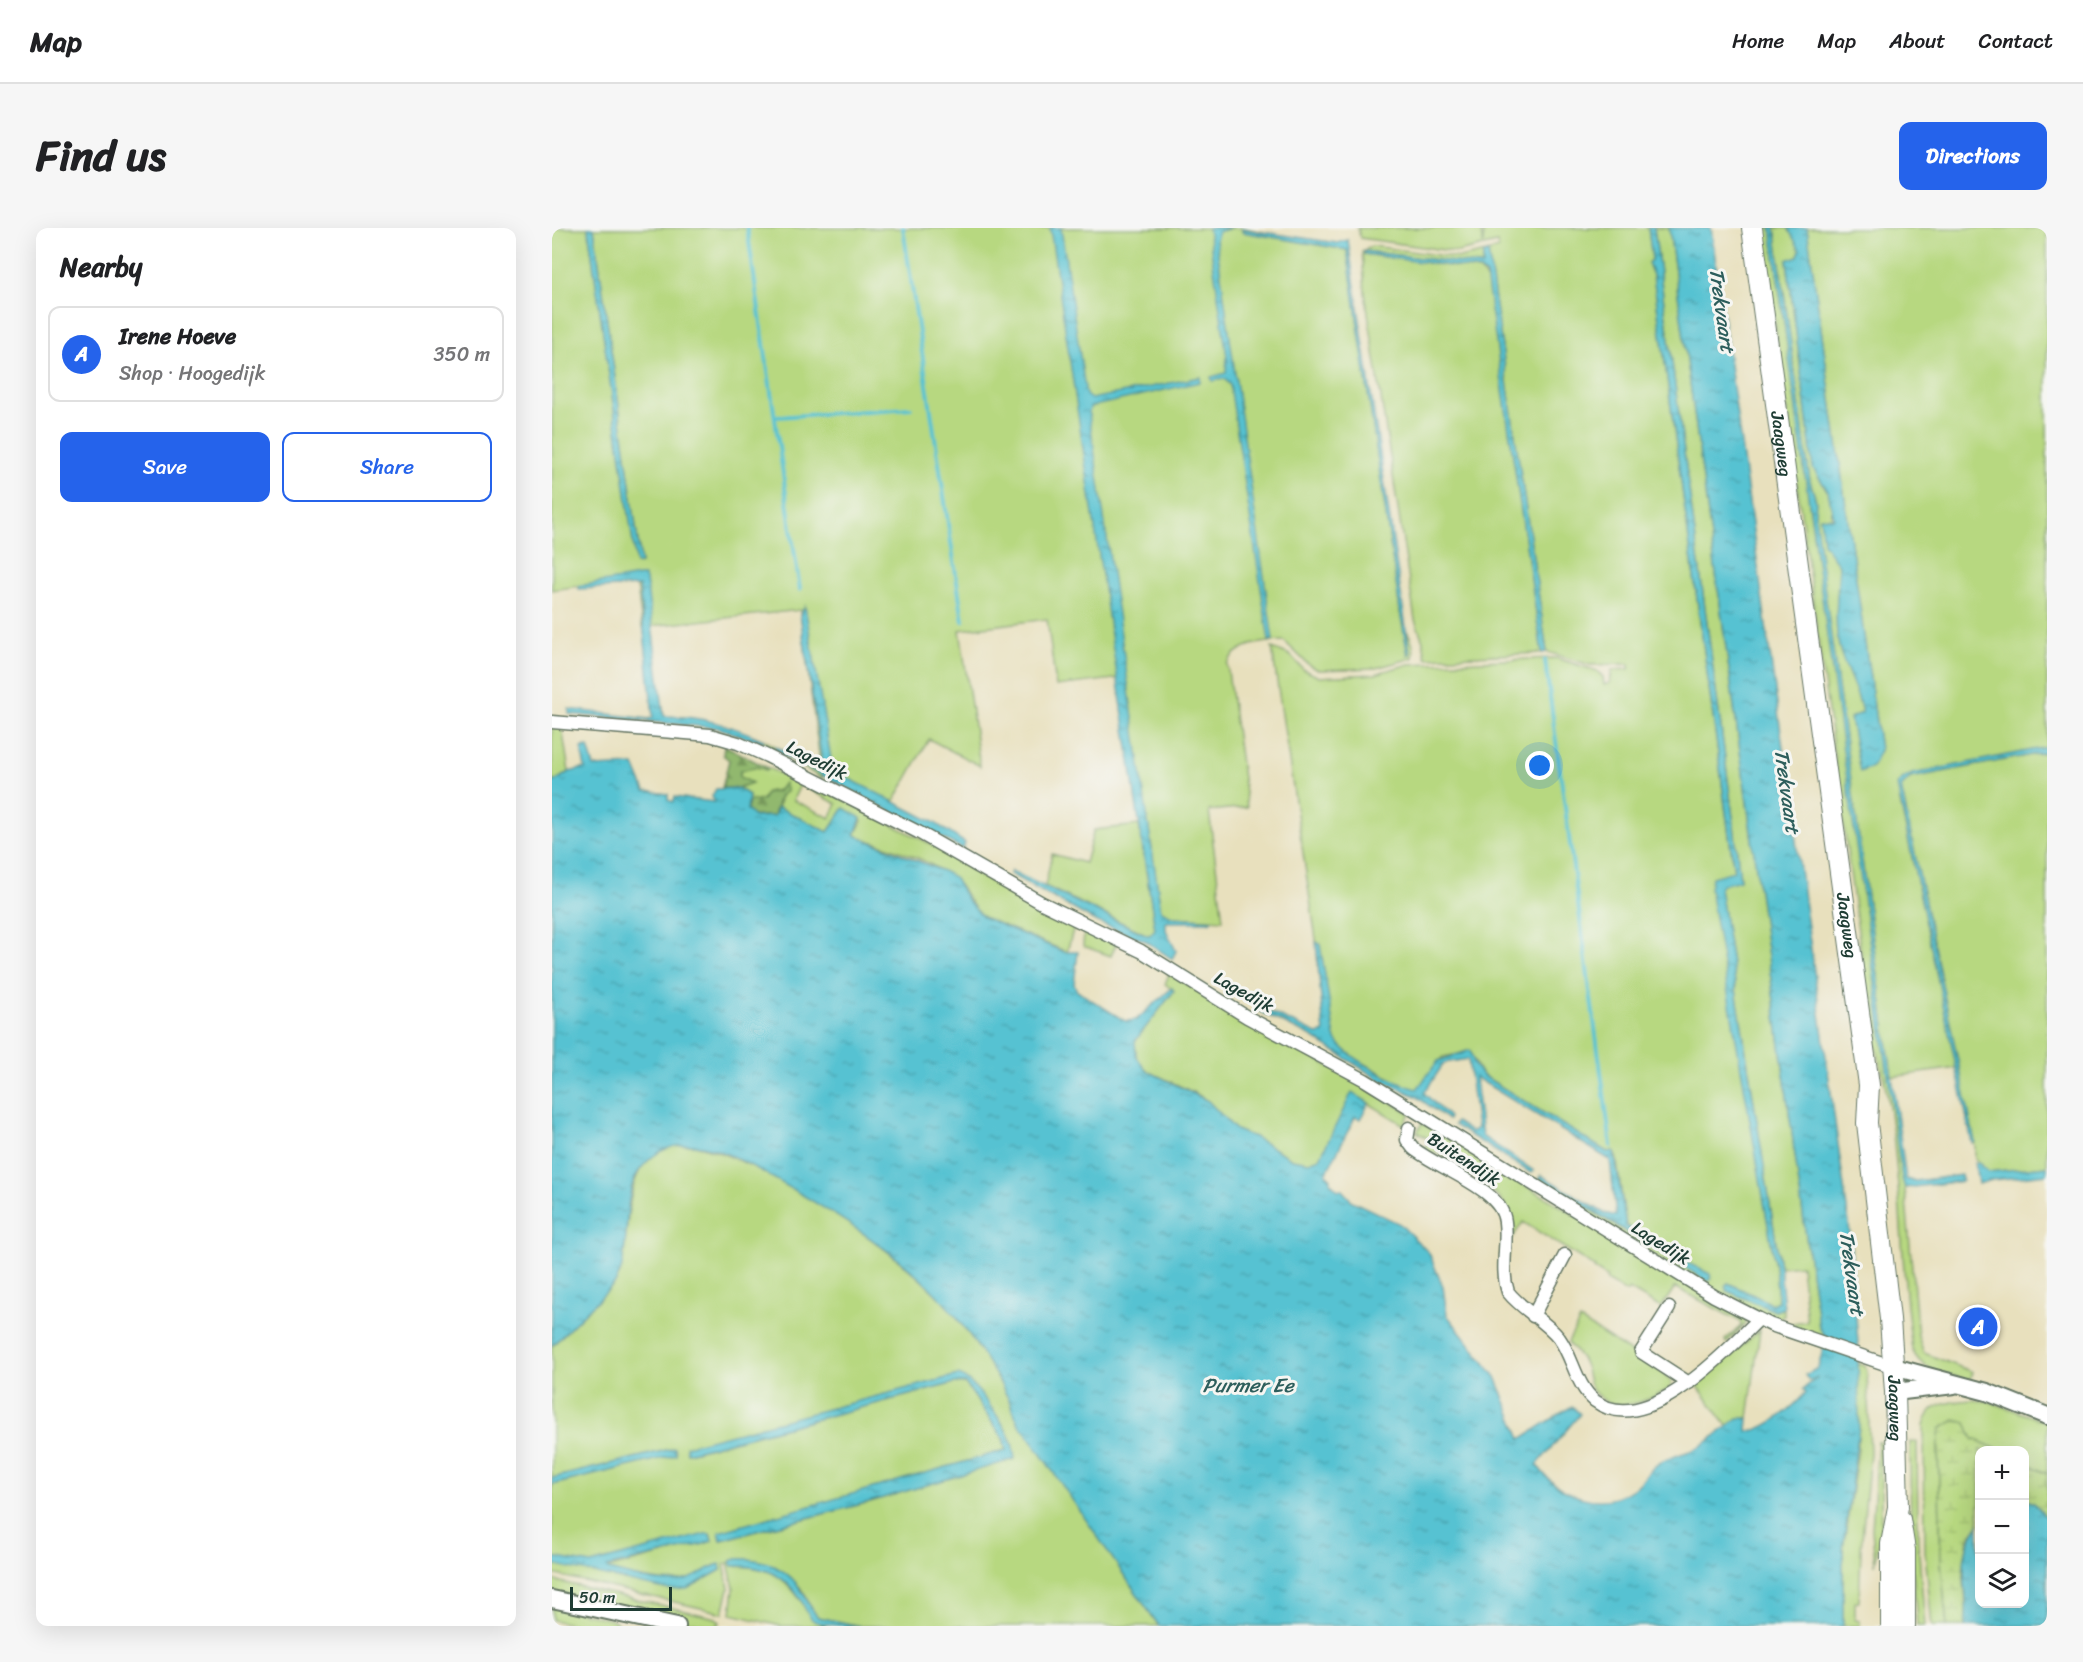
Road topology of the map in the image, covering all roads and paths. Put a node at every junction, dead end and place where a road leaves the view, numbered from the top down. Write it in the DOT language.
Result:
graph roads {
  1 [pos="1752,228"];
  2 [pos="552,722"];
  3 [pos="1409,1128"];
  4 [pos="1565,1255"];
  5 [pos="1669,1308"];
  6 [pos="1533,1316"];
  7 [pos="1759,1319"];
  8 [pos="1894,1367"];
  9 [pos="1689,1383"];
  10 [pos="1955,1385"];
  11 [pos="1895,1392"];
  12 [pos="2047,1416"];
  13 [pos="1898,1508"];
  14 [pos="552,1599"];
  15 [pos="677,1626"];
  16 [pos="1891,1626"];
  17 [pos="1905,1626"];
  1 -- 8 [label="main road, Jaagweg"];
  2 -- 7 [label="street, Lagedijk"];
  3 -- 6 [label="street, Buitendijk"];
  4 -- 6 [label="street"];
  5 -- 9 [label="street"];
  6 -- 9 [label="street, Buitendijk"];
  7 -- 8 [label="street, Lagedijk"];
  7 -- 9 [label="street, Buitendijk"];
  8 -- 10 [label="street"];
  8 -- 11 [label="main road, Jaagweg"];
  10 -- 11 [label="street"];
  10 -- 12 [label="street"];
  11 -- 13 [label="main road, Jaagweg"];
  13 -- 16 [label="main road, Jaagweg"];
  13 -- 17 [label="main road"];
  14 -- 15 [label="street"];
}
